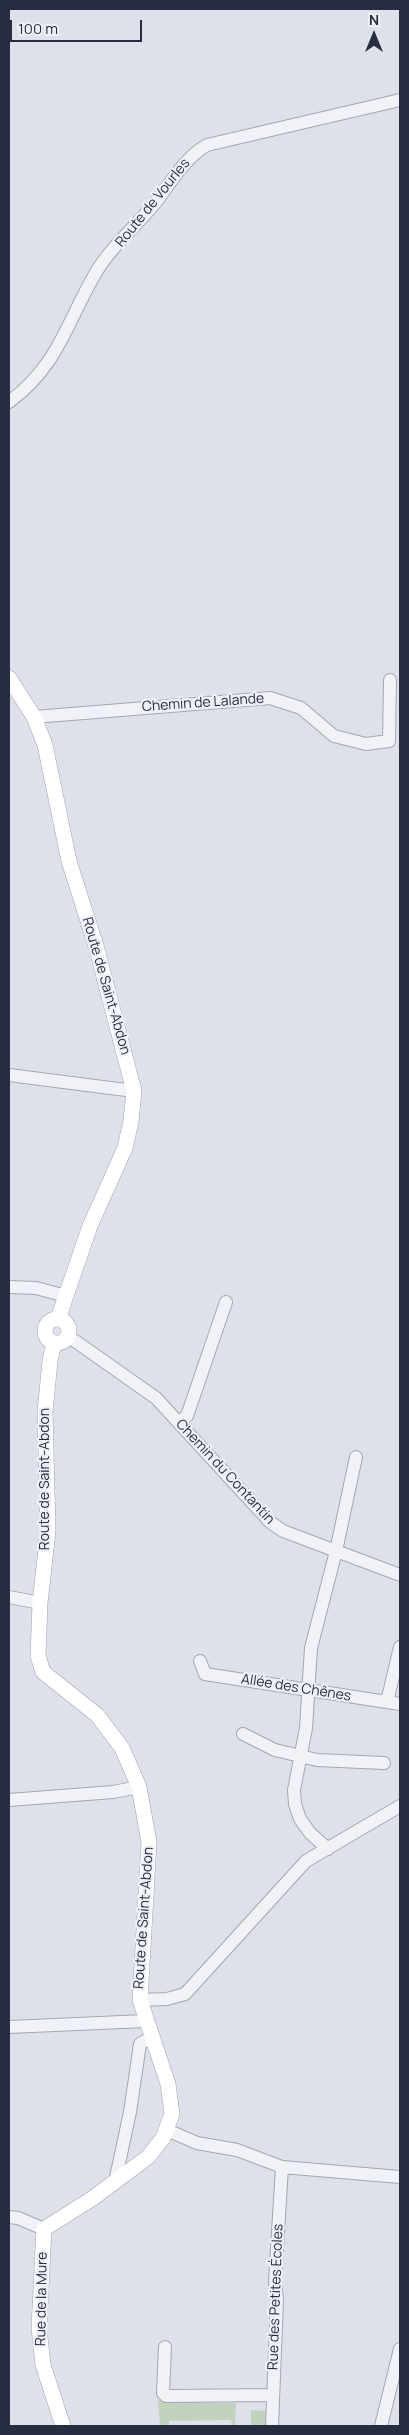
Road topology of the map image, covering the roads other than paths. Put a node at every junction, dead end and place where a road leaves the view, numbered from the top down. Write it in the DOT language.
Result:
graph roads {
  1 [pos="400,100"];
  2 [pos="9,402"];
  3 [pos="9,678"];
  4 [pos="390,680"];
  5 [pos="34,716"];
  6 [pos="9,1075"];
  7 [pos="134,1091"];
  8 [pos="9,1287"];
  9 [pos="66,1296"];
  10 [pos="226,1302"];
  11 [pos="58,1320"];
  12 [pos="68,1336"];
  13 [pos="54,1343"];
  14 [pos="178,1422"];
  15 [pos="356,1457"];
  16 [pos="336,1551"];
  17 [pos="400,1575"];
  18 [pos="9,1597"];
  19 [pos="40,1603"];
  20 [pos="400,1647"];
  21 [pos="200,1661"];
  22 [pos="307,1690"];
  23 [pos="387,1702"];
  24 [pos="400,1704"];
  25 [pos="243,1734"];
  26 [pos="301,1757"];
  27 [pos="384,1763"];
  28 [pos="139,1787"];
  29 [pos="9,1800"];
  30 [pos="400,1806"];
  31 [pos="328,1849"];
  32 [pos="140,2000"];
  33 [pos="146,2021"];
  34 [pos="9,2027"];
  35 [pos="152,2037"];
  36 [pos="167,2130"];
  37 [pos="282,2167"];
  38 [pos="400,2177"];
  39 [pos="115,2182"];
  40 [pos="9,2218"];
  41 [pos="44,2229"];
  42 [pos="165,2347"];
  43 [pos="400,2349"];
  44 [pos="273,2395"];
  45 [pos="64,2426"];
  46 [pos="272,2426"];
  47 [pos="381,2426"];
  1 -- 2 [label="street, Route de Vourles"];
  3 -- 5 [label="main road, Route de Saint-Abdon"];
  4 -- 5 [label="street, Chemin de Lalande"];
  5 -- 7 [label="main road, Route de Saint-Abdon"];
  6 -- 7 [label="street"];
  7 -- 9 [label="main road, Route de Saint-Abdon"];
  8 -- 9 [label="street"];
  9 -- 11 [label="main road, Route de Saint-Abdon"];
  10 -- 14 [label="street"];
  11 -- 12 [label="main road"];
  11 -- 13 [label="main road"];
  12 -- 13 [label="main road"];
  12 -- 14 [label="street, Chemin du Contantin"];
  13 -- 19 [label="main road, Route de Saint-Abdon"];
  14 -- 16 [label="street, Chemin du Contantin"];
  15 -- 16 [label="street"];
  16 -- 17 [label="street, Chemin du Contantin"];
  16 -- 22 [label="street"];
  18 -- 19 [label="street"];
  19 -- 28 [label="main road, Route de Saint-Abdon"];
  20 -- 23 [label="street"];
  21 -- 22 [label="street, Allée des Chênes"];
  22 -- 23 [label="street, Allée des Chênes"];
  22 -- 26 [label="street"];
  23 -- 24 [label="street, Allée des Chênes"];
  25 -- 26 [label="street"];
  26 -- 27 [label="street"];
  26 -- 31 [label="street"];
  28 -- 29 [label="street"];
  28 -- 32 [label="main road, Route de Saint-Abdon"];
  30 -- 31 [label="street"];
  31 -- 32 [label="street"];
  32 -- 33 [label="main road, Route de Saint-Abdon"];
  33 -- 34 [label="street"];
  33 -- 35 [label="main road, Route de Saint-Abdon"];
  35 -- 36 [label="main road, Route de Saint-Abdon"];
  35 -- 39 [label="street"];
  36 -- 37 [label="street"];
  36 -- 39 [label="main road, Route de Saint-Abdon"];
  37 -- 38 [label="street"];
  37 -- 44 [label="street, Rue des Petites Écoles"];
  39 -- 41 [label="main road, Route de Saint-Abdon"];
  40 -- 41 [label="street"];
  41 -- 45 [label="main road, Rue de la Mure"];
  42 -- 44 [label="street"];
  43 -- 47 [label="street"];
  44 -- 46 [label="street, Rue des Petites Écoles"];
}
